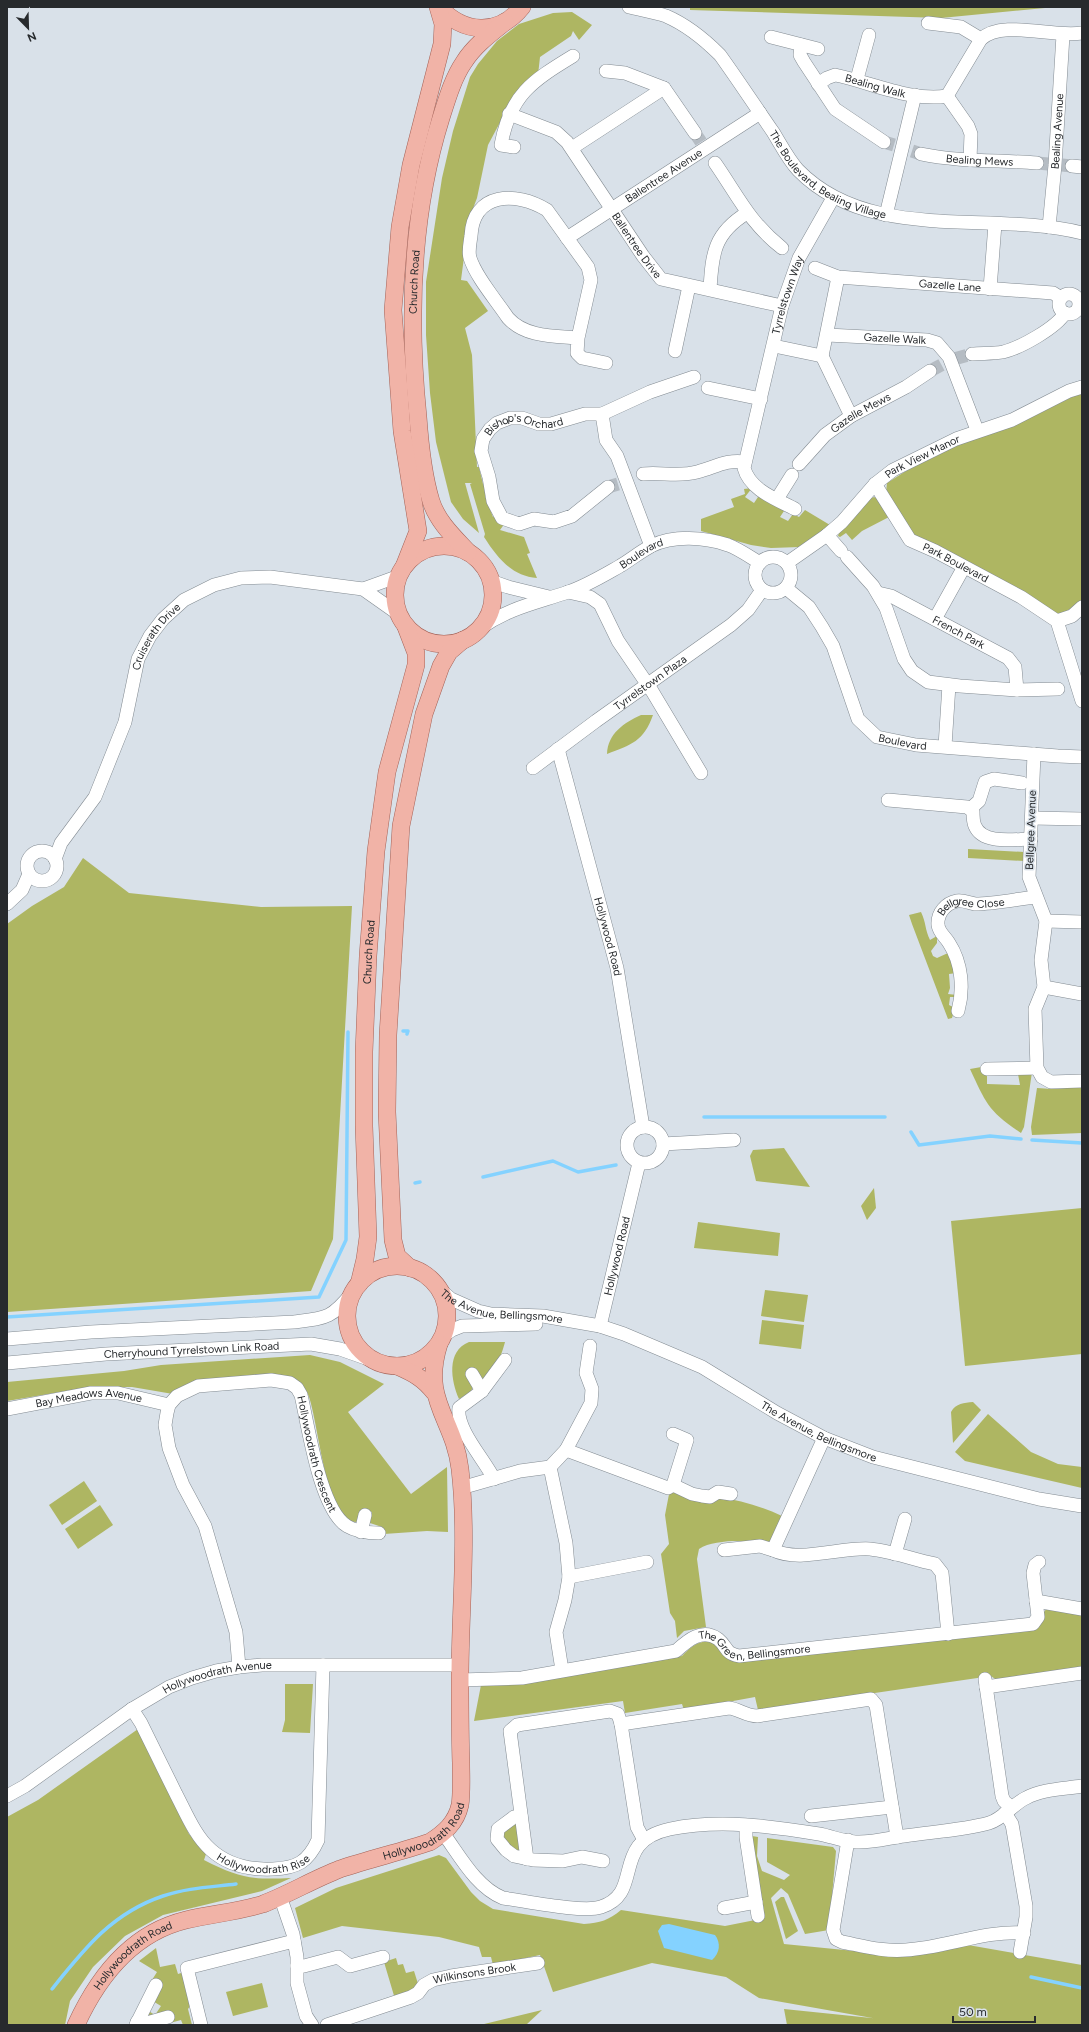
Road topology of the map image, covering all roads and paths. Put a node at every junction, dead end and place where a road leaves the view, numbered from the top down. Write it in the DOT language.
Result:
graph roads {
  1 [pos="438,7"];
  2 [pos="522,7"];
  3 [pos="629,7"];
  4 [pos="668,11"];
  5 [pos="505,22"];
  6 [pos="928,23"];
  7 [pos="1082,33"];
  8 [pos="869,35"];
  9 [pos="1063,35"];
  10 [pos="771,37"];
  11 [pos="981,39"];
  12 [pos="801,45"];
  13 [pos="818,49"];
  14 [pos="573,56"];
  15 [pos="606,71"];
  16 [pos="857,80"];
  17 [pos="818,84"];
  18 [pos="664,88"];
  19 [pos="914,95"];
  20 [pos="940,97"];
  21 [pos="760,113"];
  22 [pos="510,114"];
  23 [pos="514,147"];
  24 [pos="572,148"];
  25 [pos="705,148"];
  26 [pos="903,148"];
  27 [pos="970,160"];
  28 [pos="1059,165"];
  29 [pos="833,198"];
  30 [pos="613,210"];
  31 [pos="746,213"];
  32 [pos="886,216"];
  33 [pos="994,224"];
  34 [pos="1049,227"];
  35 [pos="1082,233"];
  36 [pos="567,238"];
  37 [pos="799,258"];
  38 [pos="838,277"];
  39 [pos="689,286"];
  40 [pos="710,289"];
  41 [pos="990,289"];
  42 [pos="1061,298"];
  43 [pos="1080,305"];
  44 [pos="782,306"];
  45 [pos="1065,313"];
  46 [pos="827,335"];
  47 [pos="578,338"];
  48 [pos="774,346"];
  49 [pos="675,351"];
  50 [pos="972,354"];
  51 [pos="822,356"];
  52 [pos="606,363"];
  53 [pos="930,371"];
  54 [pos="694,377"];
  55 [pos="1082,387"];
  56 [pos="708,388"];
  57 [pos="762,399"];
  58 [pos="602,414"];
  59 [pos="851,416"];
  60 [pos="978,430"];
  61 [pos="745,462"];
  62 [pos="799,464"];
  63 [pos="792,475"];
  64 [pos="626,481"];
  65 [pos="875,484"];
  66 [pos="776,499"];
  67 [pos="795,509"];
  68 [pos="827,535"];
  69 [pos="651,546"];
  70 [pos="468,552"];
  71 [pos="760,563"];
  72 [pos="787,563"];
  73 [pos="964,567"];
  74 [pos="402,570"];
  75 [pos="491,581"];
  76 [pos="786,588"];
  77 [pos="363,589"];
  78 [pos="762,590"];
  79 [pos="568,592"];
  80 [pos="878,593"];
  81 [pos="549,597"];
  82 [pos="1082,606"];
  83 [pos="935,619"];
  84 [pos="402,620"];
  85 [pos="1057,621"];
  86 [pos="479,629"];
  87 [pos="462,640"];
  88 [pos="648,685"];
  89 [pos="949,685"];
  90 [pos="1071,685"];
  91 [pos="1017,690"];
  92 [pos="1082,702"];
  93 [pos="945,746"];
  94 [pos="558,749"];
  95 [pos="1034,754"];
  96 [pos="1082,757"];
  97 [pos="533,768"];
  98 [pos="701,774"];
  99 [pos="1022,783"];
  100 [pos="888,800"];
  101 [pos="970,809"];
  102 [pos="1032,818"];
  103 [pos="1082,819"];
  104 [pos="1031,839"];
  105 [pos="51,855"];
  106 [pos="29,874"];
  107 [pos="44,881"];
  108 [pos="22,888"];
  109 [pos="1036,897"];
  110 [pos="7,904"];
  111 [pos="1046,921"];
  112 [pos="1082,922"];
  113 [pos="1044,987"];
  114 [pos="1082,994"];
  115 [pos="958,1011"];
  116 [pos="1037,1068"];
  117 [pos="987,1069"];
  118 [pos="1082,1080"];
  119 [pos="643,1127"];
  120 [pos="734,1140"];
  121 [pos="663,1144"];
  122 [pos="639,1163"];
  123 [pos="410,1268"];
  124 [pos="437,1287"];
  125 [pos="356,1288"];
  126 [pos="570,1322"];
  127 [pos="600,1326"];
  128 [pos="7,1339"];
  129 [pos="441,1340"];
  130 [pos="590,1346"];
  131 [pos="505,1360"];
  132 [pos="374,1361"];
  133 [pos="7,1363"];
  134 [pos="397,1366"];
  135 [pos="472,1374"];
  136 [pos="482,1390"];
  137 [pos="434,1392"];
  138 [pos="169,1405"];
  139 [pos="7,1409"];
  140 [pos="673,1434"];
  141 [pos="824,1438"];
  142 [pos="566,1450"];
  143 [pos="550,1467"];
  144 [pos="494,1479"];
  145 [pos="673,1485"];
  146 [pos="461,1488"];
  147 [pos="731,1494"];
  148 [pos="1082,1506"];
  149 [pos="365,1516"];
  150 [pos="905,1520"];
  151 [pos="361,1532"];
  152 [pos="379,1533"];
  153 [pos="724,1550"];
  154 [pos="773,1550"];
  155 [pos="895,1554"];
  156 [pos="647,1562"];
  157 [pos="1039,1562"];
  158 [pos="569,1576"];
  159 [pos="1036,1602"];
  160 [pos="1082,1608"];
  161 [pos="948,1634"];
  162 [pos="323,1665"];
  163 [pos="239,1667"];
  164 [pos="562,1670"];
  165 [pos="460,1673"];
  166 [pos="1082,1673"];
  167 [pos="132,1709"];
  168 [pos="621,1724"];
  169 [pos="1082,1786"];
  170 [pos="7,1796"];
  171 [pos="892,1807"];
  172 [pos="1008,1810"];
  173 [pos="521,1816"];
  174 [pos="811,1816"];
  175 [pos="746,1826"];
  176 [pos="443,1833"];
  177 [pos="897,1837"];
  178 [pos="644,1840"];
  179 [pos="848,1840"];
  180 [pos="527,1859"];
  181 [pos="603,1861"];
  182 [pos="280,1896"];
  183 [pos="756,1902"];
  184 [pos="724,1908"];
  185 [pos="758,1916"];
  186 [pos="1024,1933"];
  187 [pos="294,1941"];
  188 [pos="1020,1952"];
  189 [pos="383,1957"];
  190 [pos="538,1963"];
  191 [pos="297,1966"];
  192 [pos="156,1985"];
  193 [pos="168,2017"];
  194 [pos="136,2024"];
  195 [pos="76,2025"];
  196 [pos="201,2025"];
  197 [pos="312,2025"];
  198 [pos="326,2025"];
  1 -- 5 [label="main road"];
  1 -- 74 [label="main road, Church Road"];
  2 -- 5 [label="main road, Church Road"];
  3 -- 4 [label="street, The Boulevard, Bealing Village"];
  4 -- 21 [label="street, The Boulevard, Bealing Village"];
  5 -- 70 [label="main road, Church Road"];
  6 -- 11 [label="street"];
  7 -- 9 [label="street"];
  8 -- 16 [label="street"];
  9 -- 11 [label="street"];
  9 -- 28 [label="street, Bealing Avenue"];
  10 -- 12 [label="street"];
  11 -- 20 [label="street"];
  12 -- 13 [label="street"];
  12 -- 17 [label="street"];
  14 -- 22 [label="street"];
  15 -- 18 [label="street"];
  16 -- 17 [label="street, Bealing Walk"];
  16 -- 19 [label="street, Bealing Walk"];
  17 -- 26 [label="street"];
  18 -- 24 [label="street"];
  18 -- 25 [label="street, Gazelle Lane"];
  19 -- 20 [label="street, Bealing Walk"];
  19 -- 26 [label="street"];
  20 -- 27 [label="street"];
  21 -- 25 [label="street, Ballentree Avenue"];
  21 -- 29 [label="street, The Boulevard, Bealing Village"];
  22 -- 23 [label="street"];
  22 -- 24 [label="street, Ballentree Drive"];
  24 -- 30 [label="street, Ballentree Drive"];
  25 -- 30 [label="street, Ballentree Avenue"];
  25 -- 31 [label="street, Gazelle Lane"];
  26 -- 27 [label="street, Bealing Mews"];
  26 -- 32 [label="street"];
  27 -- 28 [label="street, Bealing Mews"];
  28 -- 34 [label="street, Bealing Avenue"];
  29 -- 32 [label="street, The Boulevard, Bealing Village"];
  29 -- 37 [label="street, Tyrrelstown Way"];
  30 -- 36 [label="street, Ballentree Avenue"];
  30 -- 39 [label="street, Ballentree Drive"];
  31 -- 37 [label="street, Gazelle Lane"];
  31 -- 40 [label="street"];
  32 -- 33 [label="street, The Boulevard, Bealing Village"];
  33 -- 34 [label="street, The Boulevard, Bealing Village"];
  33 -- 41 [label="street"];
  34 -- 35 [label="street, The Boulevard, Bealing Village"];
  36 -- 47 [label="street"];
  36 -- 47 [label="street"];
  37 -- 38 [label="street, Gazelle Lane"];
  37 -- 44 [label="street, Tyrrelstown Way"];
  38 -- 41 [label="street, Gazelle Lane"];
  38 -- 46 [label="street"];
  39 -- 40 [label="street, Ballentree Drive"];
  39 -- 49 [label="street"];
  40 -- 44 [label="street, Ballentree Drive"];
  41 -- 42 [label="street, Gazelle Lane"];
  42 -- 43 [label="street"];
  42 -- 45 [label="street"];
  43 -- 45 [label="street"];
  44 -- 48 [label="street, Tyrrelstown Way"];
  45 -- 50 [label="street"];
  46 -- 51 [label="street"];
  46 -- 60 [label="street, Gazelle Walk"];
  47 -- 52 [label="street"];
  48 -- 51 [label="street"];
  48 -- 57 [label="street, Tyrrelstown Way"];
  51 -- 59 [label="street"];
  53 -- 59 [label="street, Gazelle Mews"];
  54 -- 58 [label="street, Bishop's Orchard"];
  55 -- 60 [label="street, Park View Manor"];
  56 -- 57 [label="street"];
  57 -- 61 [label="street, Tyrrelstown Way"];
  58 -- 64 [label="street"];
  58 -- 64 [label="street, Bishop's Orchard"];
  59 -- 62 [label="street, Gazelle Mews"];
  60 -- 65 [label="street, Park View Manor"];
  61 -- 64 [label="street"];
  61 -- 66 [label="street, Tyrrelstown Way"];
  63 -- 66 [label="street"];
  64 -- 69 [label="street"];
  65 -- 68 [label="street, Park View Manor"];
  65 -- 73 [label="street, Park Boulevard"];
  66 -- 67 [label="street, Tyrrelstown Way"];
  68 -- 72 [label="street, Park View Manor"];
  68 -- 80 [label="street"];
  69 -- 71 [label="street, Boulevard"];
  69 -- 79 [label="street, Boulevard"];
  70 -- 74 [label="main road"];
  70 -- 75 [label="main road"];
  71 -- 72 [label="street"];
  71 -- 78 [label="street"];
  72 -- 76 [label="street"];
  73 -- 83 [label="street"];
  73 -- 85 [label="street, Park Boulevard"];
  74 -- 77 [label="street"];
  74 -- 84 [label="main road"];
  75 -- 81 [label="street, Boulevard"];
  75 -- 86 [label="main road"];
  76 -- 78 [label="street"];
  76 -- 93 [label="street, Boulevard"];
  77 -- 84 [label="street"];
  77 -- 105 [label="street, Cruiserath Drive"];
  78 -- 88 [label="street, Tyrrelstown Plaza"];
  79 -- 81 [label="street, Boulevard"];
  79 -- 88 [label="street"];
  80 -- 83 [label="street, French Park"];
  80 -- 89 [label="street"];
  81 -- 86 [label="street, Boulevard"];
  82 -- 85 [label="street"];
  83 -- 91 [label="street, French Park"];
  84 -- 87 [label="main road"];
  84 -- 125 [label="main road, Church Road"];
  85 -- 90 [label="street"];
  86 -- 87 [label="main road"];
  87 -- 123 [label="main road, Church Road"];
  88 -- 94 [label="street, Tyrrelstown Plaza"];
  88 -- 98 [label="street"];
  89 -- 91 [label="street"];
  89 -- 93 [label="street"];
  90 -- 91 [label="street"];
  90 -- 92 [label="street"];
  93 -- 95 [label="street, Boulevard"];
  94 -- 97 [label="street, Tyrrelstown Plaza"];
  94 -- 119 [label="street, Hollywood Road"];
  95 -- 96 [label="street, Boulevard"];
  95 -- 102 [label="street, Bellgree Avenue"];
  99 -- 101 [label="street"];
  100 -- 101 [label="street"];
  101 -- 104 [label="street"];
  102 -- 103 [label="street"];
  102 -- 104 [label="street, Bellgree Avenue"];
  104 -- 109 [label="street, Bellgree Avenue"];
  105 -- 106 [label="street"];
  105 -- 107 [label="street"];
  106 -- 107 [label="street"];
  106 -- 108 [label="street"];
  107 -- 108 [label="street"];
  108 -- 110 [label="street"];
  109 -- 111 [label="street, Bellgree Avenue"];
  109 -- 115 [label="street, Bellgree Close"];
  111 -- 112 [label="street"];
  111 -- 113 [label="street, Bellgree Avenue"];
  113 -- 114 [label="street"];
  113 -- 116 [label="street, Bellgree Avenue"];
  116 -- 117 [label="street"];
  116 -- 118 [label="street"];
  119 -- 121 [label="street"];
  119 -- 122 [label="street"];
  120 -- 121 [label="street"];
  121 -- 122 [label="street"];
  122 -- 127 [label="street, Hollywood Road"];
  123 -- 124 [label="main road"];
  123 -- 125 [label="main road"];
  124 -- 126 [label="street, The Avenue, Bellingsmore"];
  124 -- 129 [label="main road"];
  125 -- 128 [label="street, Cherryhound Tyrrelstown Link Road"];
  125 -- 132 [label="main road"];
  126 -- 127 [label="street, The Avenue, Bellingsmore"];
  126 -- 129 [label="street, The Avenue, Bellingsmore"];
  127 -- 141 [label="street, The Avenue, Bellingsmore"];
  129 -- 134 [label="main road"];
  129 -- 137 [label="main road, Hollywoodrath Road"];
  130 -- 142 [label="street"];
  131 -- 136 [label="street"];
  132 -- 133 [label="street, Cherryhound Tyrrelstown Link Road"];
  132 -- 134 [label="main road"];
  134 -- 137 [label="main road, Hollywoodrath Road"];
  135 -- 136 [label="street"];
  136 -- 144 [label="street"];
  137 -- 146 [label="main road, Hollywoodrath Road"];
  138 -- 139 [label="street, Bay Meadows Avenue"];
  138 -- 151 [label="street, Hollywoodrath Crescent"];
  138 -- 163 [label="street"];
  140 -- 145 [label="street"];
  141 -- 148 [label="street, The Avenue, Bellingsmore"];
  141 -- 154 [label="street"];
  142 -- 143 [label="street"];
  142 -- 145 [label="street"];
  143 -- 144 [label="street"];
  143 -- 158 [label="street"];
  144 -- 146 [label="street"];
  145 -- 147 [label="street"];
  146 -- 165 [label="main road, Hollywoodrath Road"];
  149 -- 151 [label="street"];
  150 -- 155 [label="street"];
  151 -- 152 [label="street, Hollywoodrath Crescent"];
  153 -- 154 [label="street"];
  154 -- 155 [label="street"];
  155 -- 161 [label="street"];
  156 -- 158 [label="street"];
  157 -- 159 [label="street, The Green, Bellingsmore"];
  158 -- 164 [label="street"];
  159 -- 160 [label="street"];
  159 -- 161 [label="street, The Green, Bellingsmore"];
  161 -- 164 [label="street, The Green, Bellingsmore"];
  162 -- 163 [label="street, Hollywoodrath Avenue"];
  162 -- 165 [label="street, Hollywoodrath Avenue"];
  162 -- 167 [label="street, Hollywoodrath Rise"];
  163 -- 167 [label="street, Hollywoodrath Avenue"];
  164 -- 165 [label="street, The Green, Bellingsmore"];
  165 -- 176 [label="main road, Hollywoodrath Road"];
  166 -- 172 [label="street"];
  167 -- 170 [label="street, Hollywoodrath Avenue"];
  168 -- 171 [label="street"];
  168 -- 173 [label="street"];
  168 -- 178 [label="street"];
  169 -- 172 [label="street"];
  171 -- 174 [label="street"];
  171 -- 177 [label="street"];
  172 -- 177 [label="street"];
  172 -- 186 [label="street"];
  173 -- 180 [label="street"];
  173 -- 180 [label="street"];
  175 -- 178 [label="street"];
  175 -- 179 [label="street"];
  175 -- 183 [label="street"];
  176 -- 178 [label="street"];
  176 -- 182 [label="main road, Hollywoodrath Road"];
  177 -- 179 [label="street"];
  179 -- 186 [label="street"];
  180 -- 181 [label="street"];
  182 -- 187 [label="street"];
  182 -- 195 [label="main road, Hollywoodrath Road"];
  183 -- 184 [label="street"];
  183 -- 185 [label="street"];
  186 -- 188 [label="street"];
  187 -- 191 [label="street"];
  187 -- 196 [label="street"];
  189 -- 191 [label="street"];
  190 -- 198 [label="street, Wilkinsons Brook"];
  191 -- 197 [label="street"];
  192 -- 194 [label="street"];
  193 -- 194 [label="street"];
}
